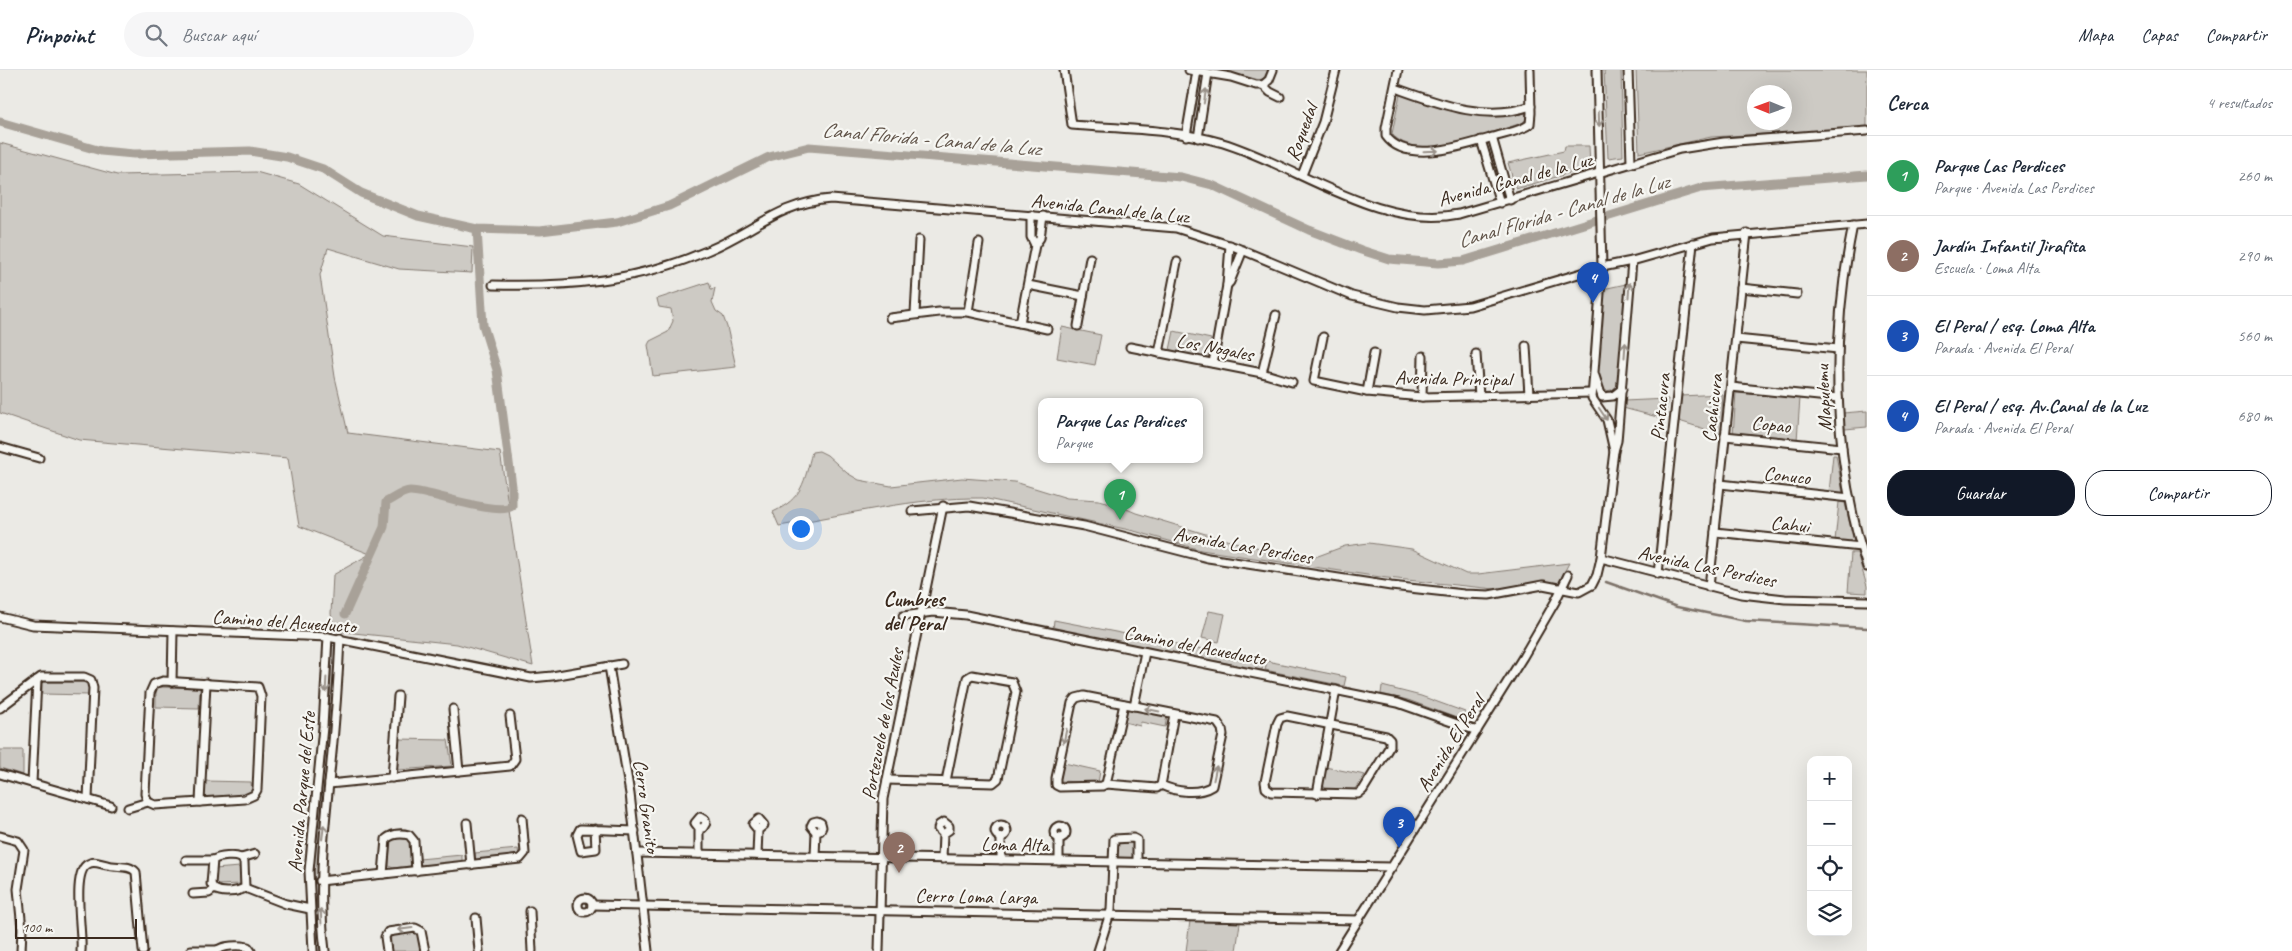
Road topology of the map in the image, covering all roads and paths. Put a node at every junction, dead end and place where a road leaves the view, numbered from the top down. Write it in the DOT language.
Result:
graph roads {
  1 [pos="1064,70"];
  2 [pos="1193,70"];
  3 [pos="1273,70"];
  4 [pos="1336,70"];
  5 [pos="1398,70"];
  6 [pos="1530,70"];
  7 [pos="1597,70"];
  8 [pos="1628,70"];
  9 [pos="1208,73"];
  10 [pos="1263,85"];
  11 [pos="1395,88"];
  12 [pos="1280,97"];
  13 [pos="1531,106"];
  14 [pos="1867,131"];
  15 [pos="1186,136"];
  16 [pos="1492,137"];
  17 [pos="1198,138"];
  18 [pos="1481,140"];
  19 [pos="1630,163"];
  20 [pos="1601,173"];
  21 [pos="1302,175"];
  22 [pos="1510,200"];
  23 [pos="1500,203"];
  24 [pos="1031,215"];
  25 [pos="1043,216"];
  26 [pos="1867,224"];
  27 [pos="1852,225"];
  28 [pos="1747,233"];
  29 [pos="919,240"];
  30 [pos="979,243"];
  31 [pos="1693,243"];
  32 [pos="1035,245"];
  33 [pos="1230,245"];
  34 [pos="1243,250"];
  35 [pos="1090,258"];
  36 [pos="1632,261"];
  37 [pos="1177,262"];
  38 [pos="1602,267"];
  39 [pos="493,285"];
  40 [pos="1028,285"];
  41 [pos="1227,285"];
  42 [pos="1741,288"];
  43 [pos="1797,294"];
  44 [pos="1083,296"];
  45 [pos="968,312"];
  46 [pos="915,314"];
  47 [pos="1276,315"];
  48 [pos="890,318"];
  49 [pos="1020,323"];
  50 [pos="1078,326"];
  51 [pos="1047,329"];
  52 [pos="1323,337"];
  53 [pos="1736,339"];
  54 [pos="1526,346"];
  55 [pos="1130,347"];
  56 [pos="1838,349"];
  57 [pos="1159,353"];
  58 [pos="1374,353"];
  59 [pos="1476,354"];
  60 [pos="1423,356"];
  61 [pos="1212,363"];
  62 [pos="1262,374"];
  63 [pos="1594,374"];
  64 [pos="1292,382"];
  65 [pos="1730,387"];
  66 [pos="1622,389"];
  67 [pos="1367,392"];
  68 [pos="1592,393"];
  69 [pos="1529,395"];
  70 [pos="1479,396"];
  71 [pos="1422,397"];
  72 [pos="1838,398"];
  73 [pos="1725,436"];
  74 [pos="0,447"];
  75 [pos="1842,448"];
  76 [pos="1614,451"];
  77 [pos="39,458"];
  78 [pos="1720,484"];
  79 [pos="1850,498"];
  80 [pos="943,506"];
  81 [pos="912,511"];
  82 [pos="1715,532"];
  83 [pos="1861,547"];
  84 [pos="1601,558"];
  85 [pos="1867,567"];
  86 [pos="1658,574"];
  87 [pos="1568,575"];
  88 [pos="1709,587"];
  89 [pos="1566,590"];
  90 [pos="1867,601"];
  91 [pos="921,613"];
  92 [pos="903,616"];
  93 [pos="0,617"];
  94 [pos="173,631"];
  95 [pos="328,637"];
  96 [pos="340,638"];
  97 [pos="1145,652"];
  98 [pos="622,664"];
  99 [pos="609,666"];
  100 [pos="37,680"];
  101 [pos="172,682"];
  102 [pos="206,683"];
  103 [pos="1336,690"];
  104 [pos="398,696"];
  105 [pos="1124,704"];
  106 [pos="1134,706"];
  107 [pos="0,708"];
  108 [pos="453,709"];
  109 [pos="1174,714"];
  110 [pos="510,716"];
  111 [pos="1330,725"];
  112 [pos="1477,731"];
  113 [pos="458,771"];
  114 [pos="0,774"];
  115 [pos="392,778"];
  116 [pos="887,780"];
  117 [pos="946,781"];
  118 [pos="32,784"];
  119 [pos="329,784"];
  120 [pos="1106,784"];
  121 [pos="1161,785"];
  122 [pos="1316,794"];
  123 [pos="88,799"];
  124 [pos="148,802"];
  125 [pos="200,802"];
  126 [pos="110,806"];
  127 [pos="128,808"];
  128 [pos="522,818"];
  129 [pos="467,823"];
  130 [pos="1002,825"];
  131 [pos="700,828"];
  132 [pos="595,829"];
  133 [pos="635,830"];
  134 [pos="758,830"];
  135 [pos="816,832"];
  136 [pos="943,834"];
  137 [pos="0,836"];
  138 [pos="1059,838"];
  139 [pos="637,853"];
  140 [pos="254,854"];
  141 [pos="699,854"];
  142 [pos="757,855"];
  143 [pos="815,856"];
  144 [pos="881,857"];
  145 [pos="241,858"];
  146 [pos="942,859"];
  147 [pos="186,860"];
  148 [pos="213,860"];
  149 [pos="1001,860"];
  150 [pos="1059,861"];
  151 [pos="1112,862"];
  152 [pos="1137,862"];
  153 [pos="471,865"];
  154 [pos="1392,867"];
  155 [pos="416,871"];
  156 [pos="383,874"];
  157 [pos="320,881"];
  158 [pos="245,888"];
  159 [pos="214,890"];
  160 [pos="193,894"];
  161 [pos="592,905"];
  162 [pos="643,906"];
  163 [pos="310,909"];
  164 [pos="880,910"];
  165 [pos="530,911"];
  166 [pos="1110,915"];
  167 [pos="476,918"];
  168 [pos="1359,920"];
  169 [pos="191,950"];
  170 [pos="216,950"];
  171 [pos="21,951"];
  172 [pos="81,951"];
  173 [pos="143,951"];
  174 [pos="251,951"];
  175 [pos="313,951"];
  176 [pos="325,951"];
  177 [pos="387,951"];
  178 [pos="425,951"];
  179 [pos="480,951"];
  180 [pos="532,951"];
  181 [pos="648,951"];
  182 [pos="879,951"];
  183 [pos="1098,951"];
  184 [pos="1339,951"];
  1 -- 15 [label="street, Avenida Canal de la Luz"];
  2 -- 9 [label="street"];
  2 -- 15 [label="street"];
  3 -- 10 [label="street"];
  4 -- 21 [label="street, Roquedal"];
  5 -- 11 [label="street"];
  6 -- 13 [label="street"];
  7 -- 20 [label="street, one-way"];
  8 -- 19 [label="street"];
  9 -- 10 [label="street"];
  17 -- 9 [label="street, one-way"];
  10 -- 12 [label="street"];
  11 -- 13 [label="street"];
  11 -- 18 [label="street, one-way"];
  13 -- 16 [label="street"];
  14 -- 19 [label="street, Avenida Canal de la Luz"];
  15 -- 17 [label="street, Avenida Canal de la Luz"];
  16 -- 18 [label="street"];
  16 -- 22 [label="street"];
  17 -- 21 [label="street, Avenida Canal de la Luz"];
  18 -- 23 [label="street"];
  19 -- 20 [label="street, Avenida Canal de la Luz"];
  20 -- 22 [label="street, Avenida Canal de la Luz"];
  20 -- 38 [label="street"];
  21 -- 23 [label="street, Avenida Canal de la Luz"];
  22 -- 23 [label="street, Avenida Canal de la Luz"];
  24 -- 25 [label="street, Avenida Canal de la Luz"];
  24 -- 32 [label="street"];
  24 -- 39 [label="street, Avenida Canal de la Luz"];
  25 -- 32 [label="street"];
  25 -- 33 [label="street, Avenida Canal de la Luz"];
  26 -- 27 [label="street, Avenida Canal de la Luz"];
  27 -- 28 [label="street, Avenida Canal de la Luz"];
  27 -- 56 [label="street, Mapulemu"];
  28 -- 31 [label="street, Avenida Canal de la Luz"];
  28 -- 42 [label="street, Cachicura"];
  29 -- 46 [label="street"];
  30 -- 45 [label="street"];
  31 -- 36 [label="street, Avenida Canal de la Luz"];
  31 -- 86 [label="street, Pintacura"];
  32 -- 40 [label="street"];
  33 -- 34 [label="street, Avenida Canal de la Luz"];
  33 -- 41 [label="street"];
  34 -- 38 [label="street, Avenida Canal de la Luz"];
  34 -- 41 [label="street"];
  35 -- 44 [label="street"];
  36 -- 38 [label="street, Avenida Canal de la Luz"];
  66 -- 36 [label="street, one-way"];
  37 -- 57 [label="street"];
  38 -- 63 [label="street"];
  40 -- 44 [label="street"];
  40 -- 49 [label="street"];
  41 -- 61 [label="street"];
  42 -- 43 [label="street"];
  42 -- 53 [label="street, Cachicura"];
  44 -- 50 [label="street"];
  45 -- 46 [label="street"];
  45 -- 49 [label="street"];
  46 -- 48 [label="street"];
  47 -- 62 [label="street"];
  49 -- 51 [label="street"];
  52 -- 67 [label="street, Avenida Principal"];
  53 -- 56 [label="street"];
  53 -- 65 [label="street, Cachicura"];
  54 -- 69 [label="street"];
  55 -- 57 [label="street, Los Nogales"];
  56 -- 72 [label="street, Mapulemu"];
  57 -- 61 [label="street, Los Nogales"];
  58 -- 67 [label="street"];
  59 -- 70 [label="street"];
  60 -- 71 [label="street"];
  61 -- 62 [label="street, Los Nogales"];
  62 -- 64 [label="street, Los Nogales"];
  63 -- 66 [label="street"];
  63 -- 68 [label="street"];
  65 -- 72 [label="street"];
  65 -- 73 [label="street, Cachicura"];
  66 -- 76 [label="street"];
  67 -- 71 [label="street, Avenida Principal"];
  68 -- 69 [label="street, Avenida Principal"];
  68 -- 76 [label="street, one-way"];
  69 -- 70 [label="street, Avenida Principal"];
  70 -- 71 [label="street, Avenida Principal"];
  72 -- 75 [label="street, Mapulemu"];
  73 -- 75 [label="street, Copao"];
  73 -- 78 [label="street, Cachicura"];
  74 -- 77 [label="street"];
  75 -- 79 [label="street, Mapulemu"];
  76 -- 84 [label="street"];
  78 -- 79 [label="street, Conuco"];
  78 -- 82 [label="street, Cachicura"];
  79 -- 83 [label="street, Mapulemu"];
  80 -- 81 [label="street, Avenida Las Perdices"];
  80 -- 89 [label="street, Avenida Las Perdices"];
  80 -- 91 [label="street, Portezuelo de los Azules"];
  82 -- 83 [label="street, Cahui"];
  82 -- 88 [label="street, Cachicura"];
  83 -- 85 [label="street, Mapulemu"];
  84 -- 86 [label="street, Avenida Las Perdices"];
  84 -- 89 [label="street"];
  86 -- 88 [label="street, Avenida Las Perdices"];
  87 -- 89 [label="street, Avenida El Peral"];
  88 -- 90 [label="street, Avenida Las Perdices"];
  89 -- 112 [label="street, Avenida El Peral"];
  91 -- 92 [label="street, Camino del Acueducto"];
  91 -- 97 [label="street, Camino del Acueducto"];
  91 -- 116 [label="street, Portezuelo de los Azules"];
  93 -- 94 [label="street, Camino del Acueducto"];
  94 -- 95 [label="street, Camino del Acueducto"];
  94 -- 101 [label="street"];
  95 -- 96 [label="street, Camino del Acueducto"];
  95 -- 163 [label="street, Avenida Parque del Este, one-way"];
  96 -- 99 [label="street, Camino del Acueducto"];
  96 -- 119 [label="street, Avenida Parque del Este"];
  97 -- 103 [label="street, Camino del Acueducto"];
  97 -- 106 [label="street"];
  98 -- 99 [label="street, Camino del Acueducto"];
  99 -- 133 [label="street, Cerro Granito"];
  100 -- 107 [label="street"];
  100 -- 118 [label="street"];
  100 -- 123 [label="street"];
  101 -- 102 [label="street"];
  101 -- 124 [label="street"];
  102 -- 125 [label="street"];
  102 -- 125 [label="street"];
  103 -- 111 [label="street"];
  103 -- 112 [label="street, Camino del Acueducto"];
  104 -- 115 [label="street"];
  105 -- 106 [label="street"];
  105 -- 120 [label="street"];
  105 -- 120 [label="street, one-way"];
  109 -- 106 [label="street, one-way"];
  108 -- 113 [label="street"];
  109 -- 121 [label="street"];
  121 -- 109 [label="street, one-way"];
  110 -- 113 [label="street"];
  111 -- 122 [label="street"];
  111 -- 122 [label="street"];
  111 -- 122 [label="street"];
  112 -- 154 [label="street, Avenida El Peral"];
  113 -- 115 [label="street"];
  114 -- 118 [label="street"];
  115 -- 119 [label="street"];
  116 -- 117 [label="street"];
  116 -- 144 [label="street, Portezuelo de los Azules"];
  117 -- 117 [label="street"];
  118 -- 123 [label="street"];
  157 -- 119 [label="street, Avenida Parque del Este, one-way"];
  120 -- 121 [label="street"];
  123 -- 126 [label="street"];
  124 -- 125 [label="street"];
  124 -- 127 [label="street"];
  128 -- 153 [label="street"];
  129 -- 153 [label="street"];
  130 -- 149 [label="street"];
  131 -- 141 [label="street"];
  132 -- 133 [label="street"];
  133 -- 139 [label="street, Cerro Granito"];
  134 -- 142 [label="street"];
  135 -- 143 [label="street"];
  136 -- 146 [label="street"];
  137 -- 171 [label="street"];
  138 -- 150 [label="street"];
  139 -- 141 [label="street, Loma Alta"];
  139 -- 162 [label="street, Cerro Granito"];
  140 -- 145 [label="street"];
  141 -- 142 [label="street, Loma Alta"];
  142 -- 143 [label="street, Loma Alta"];
  143 -- 144 [label="street, Loma Alta"];
  144 -- 146 [label="street, Loma Alta"];
  144 -- 164 [label="street, Portezuelo de los Azules"];
  145 -- 148 [label="street"];
  145 -- 158 [label="street"];
  146 -- 149 [label="street, Loma Alta"];
  147 -- 148 [label="street"];
  148 -- 159 [label="street"];
  149 -- 150 [label="street, Loma Alta"];
  150 -- 151 [label="street, Loma Alta"];
  151 -- 152 [label="street, Loma Alta"];
  151 -- 152 [label="street"];
  151 -- 166 [label="street"];
  152 -- 154 [label="street, Loma Alta"];
  153 -- 155 [label="street"];
  154 -- 168 [label="street, Avenida El Peral"];
  155 -- 156 [label="street"];
  155 -- 156 [label="street"];
  156 -- 157 [label="street"];
  176 -- 157 [label="street, Avenida Parque del Este, one-way"];
  158 -- 159 [label="street"];
  158 -- 163 [label="street"];
  159 -- 160 [label="street"];
  161 -- 162 [label="street, Cerro Loma Larga"];
  162 -- 164 [label="street, Cerro Loma Larga"];
  162 -- 181 [label="street, Cerro Granito"];
  163 -- 175 [label="street, Avenida Parque del Este"];
  164 -- 166 [label="street, Cerro Loma Larga"];
  164 -- 182 [label="street, Portezuelo de los Azules"];
  165 -- 180 [label="street"];
  166 -- 168 [label="street, Cerro Loma Larga"];
  166 -- 183 [label="street"];
  167 -- 179 [label="street"];
  168 -- 184 [label="street, Avenida El Peral"];
  169 -- 170 [label="street"];
  170 -- 174 [label="street"];
  172 -- 173 [label="street"];
  178 -- 177 [label="street, one-way"];
}
